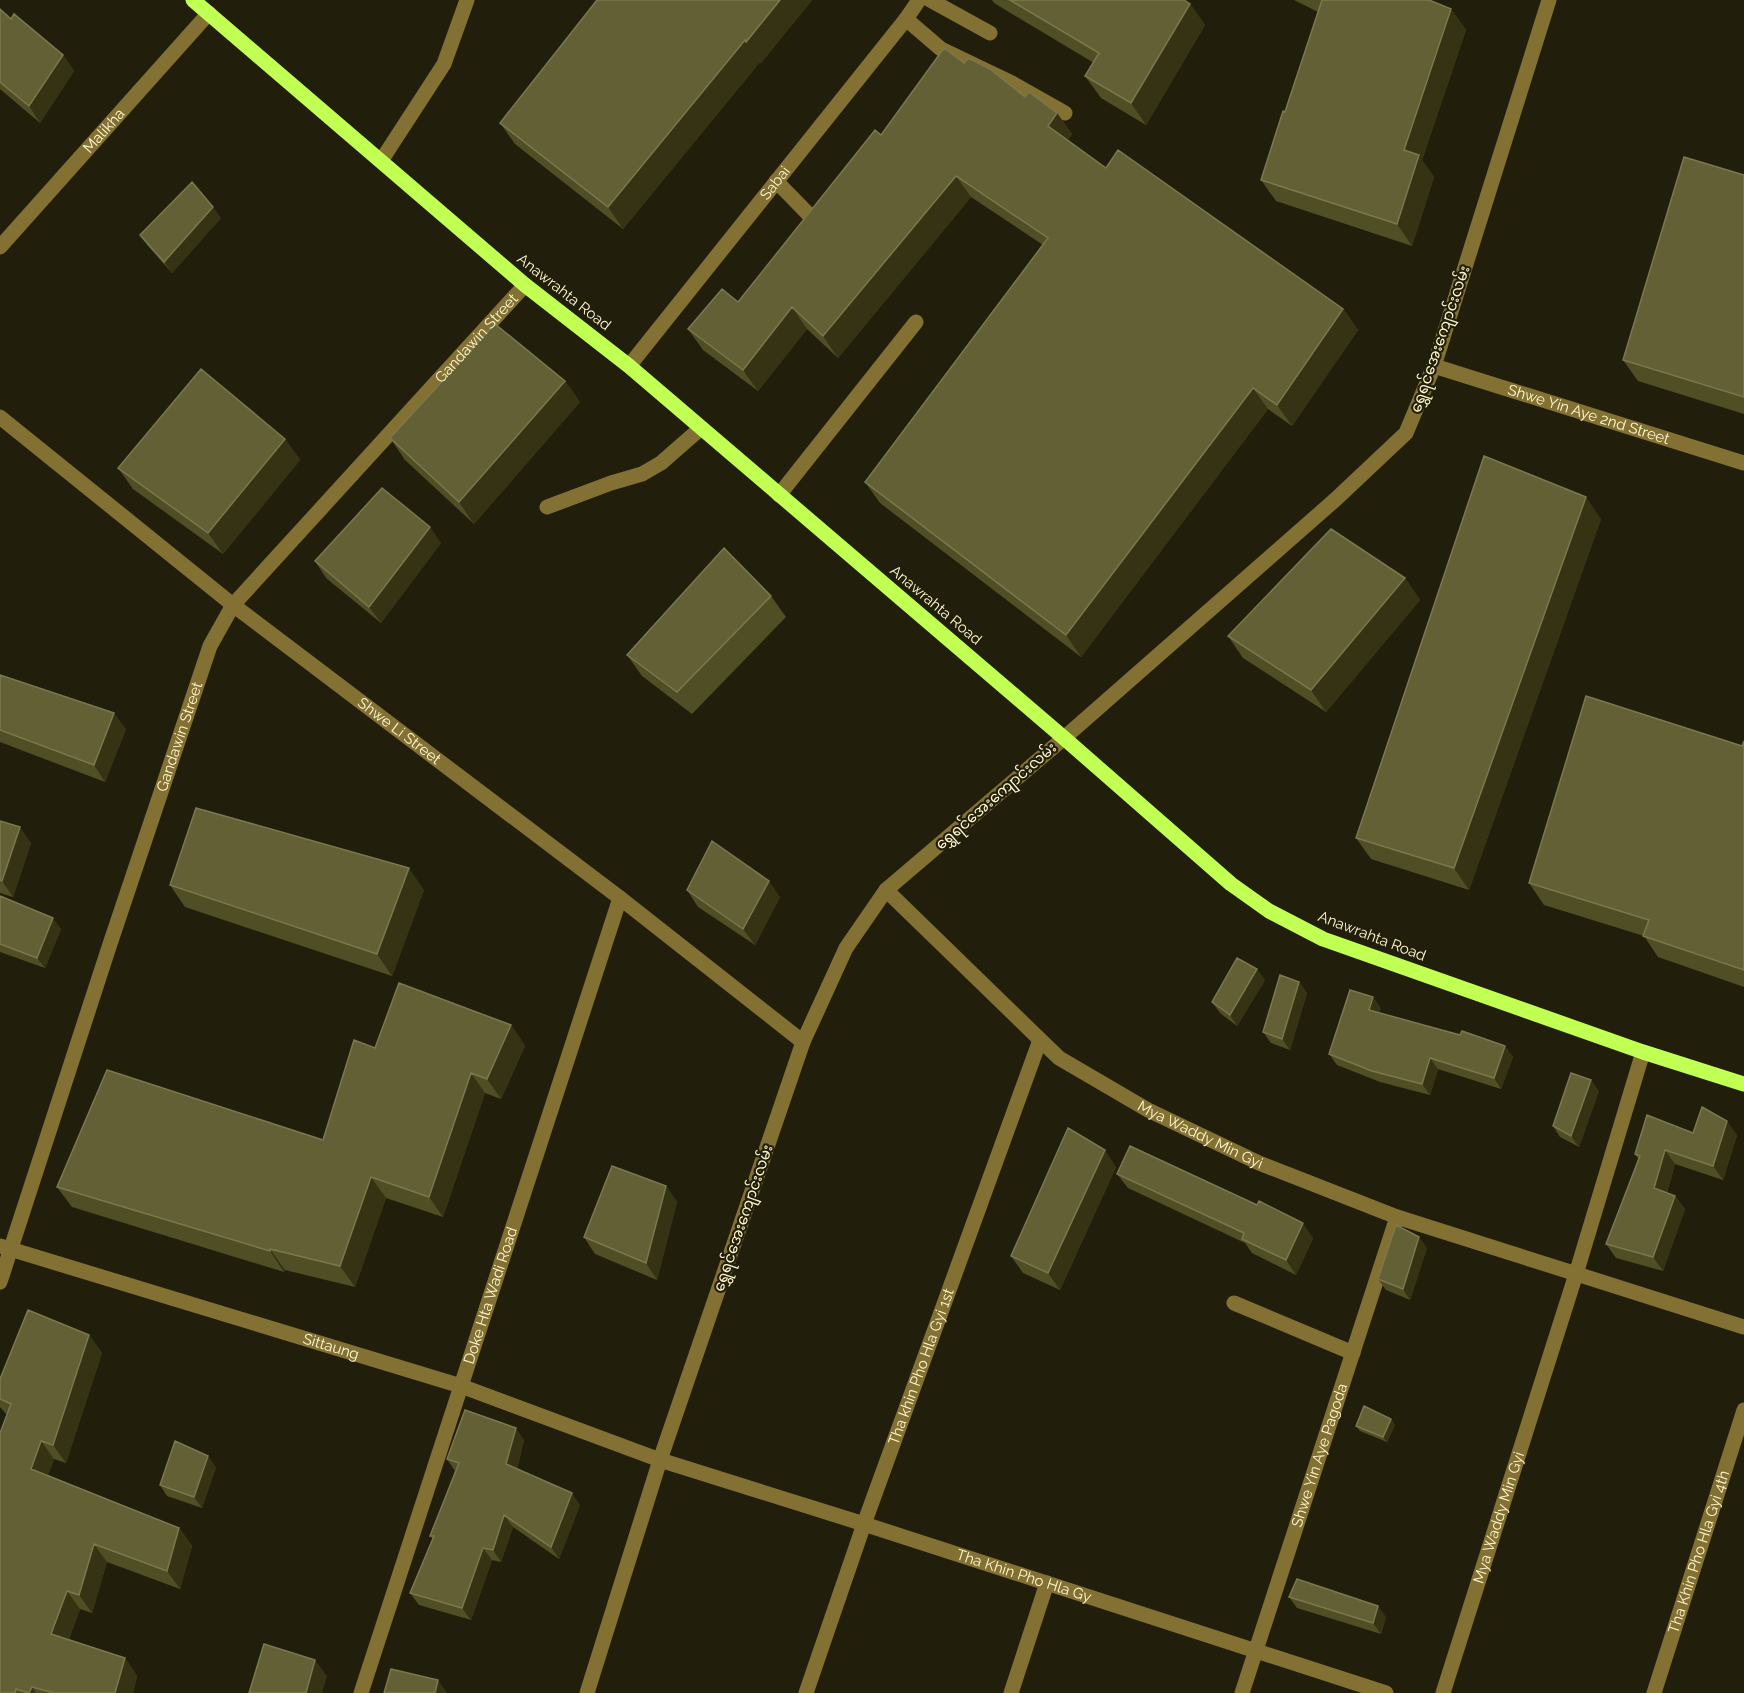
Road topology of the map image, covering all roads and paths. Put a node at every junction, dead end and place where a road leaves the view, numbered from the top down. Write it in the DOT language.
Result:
graph roads {
  1 [pos="193,0"];
  2 [pos="467,0"];
  3 [pos="919,0"];
  4 [pos="930,0"];
  5 [pos="1550,0"];
  6 [pos="209,13"];
  7 [pos="906,19"];
  8 [pos="990,33"];
  9 [pos="1065,113"];
  10 [pos="381,161"];
  11 [pos="776,181"];
  12 [pos="818,224"];
  13 [pos="0,247"];
  14 [pos="525,285"];
  15 [pos="916,322"];
  16 [pos="629,366"];
  17 [pos="1434,366"];
  18 [pos="0,417"];
  19 [pos="701,428"];
  20 [pos="1744,463"];
  21 [pos="779,495"];
  22 [pos="547,507"];
  23 [pos="233,605"];
  24 [pos="1064,738"];
  25 [pos="886,890"];
  26 [pos="620,898"];
  27 [pos="1040,1040"];
  28 [pos="803,1042"];
  29 [pos="1643,1052"];
  30 [pos="1744,1084"];
  31 [pos="1397,1217"];
  32 [pos="6,1247"];
  33 [pos="1576,1274"];
  34 [pos="0,1282"];
  35 [pos="1233,1303"];
  36 [pos="1744,1327"];
  37 [pos="1353,1353"];
  38 [pos="461,1386"];
  39 [pos="1744,1410"];
  40 [pos="660,1460"];
  41 [pos="864,1524"];
  42 [pos="1047,1583"];
  43 [pos="1256,1651"];
  44 [pos="361,1693"];
  45 [pos="587,1693"];
  46 [pos="806,1693"];
  47 [pos="1011,1693"];
  48 [pos="1242,1693"];
  49 [pos="1386,1693"];
  50 [pos="1443,1693"];
  51 [pos="1654,1693"];
  1 -- 6 [label="main road, Anawrahta Road"];
  2 -- 10 [label="street"];
  3 -- 7 [label="street, Sabai"];
  4 -- 8 [label="street"];
  5 -- 17 [label="street, ရွှေရင်အေးကျောင်းလမ်း"];
  6 -- 10 [label="main road, Anawrahta Road"];
  6 -- 13 [label="street, Malikha"];
  7 -- 9 [label="street"];
  7 -- 11 [label="street, Sabai"];
  10 -- 14 [label="main road, Anawrahta Road"];
  11 -- 12 [label="street"];
  11 -- 16 [label="street, Sabai"];
  14 -- 16 [label="main road, Anawrahta Road"];
  14 -- 23 [label="street, Gandawin Street"];
  15 -- 21 [label="street"];
  16 -- 19 [label="main road, Anawrahta Road"];
  17 -- 20 [label="street, Shwe Yin Aye 2nd Street"];
  17 -- 24 [label="street, ရွှေရင်အေးကျောင်းလမ်း"];
  18 -- 23 [label="street, Shwe Li Street"];
  19 -- 21 [label="main road, Anawrahta Road"];
  19 -- 22 [label="street"];
  21 -- 24 [label="main road, Anawrahta Road"];
  23 -- 26 [label="street, Shwe Li Street"];
  23 -- 32 [label="street, Gandawin Street"];
  24 -- 25 [label="street, ရွှေရင်အေးကျောင်းလမ်း"];
  24 -- 29 [label="main road, Anawrahta Road"];
  25 -- 27 [label="street, Mya Waddy Min Gyi"];
  25 -- 28 [label="street, ရွှေရင်အေးကျောင်းလမ်း"];
  26 -- 28 [label="street, Shwe Li Street"];
  26 -- 38 [label="street, Doke Hta Wadi Road"];
  27 -- 31 [label="street, Mya Waddy Min Gyi"];
  27 -- 41 [label="street, Tha khin Pho Hla Gyi 1st"];
  28 -- 40 [label="street, ရွှေရင်အေးကျောင်းလမ်း"];
  29 -- 30 [label="main road, Anawrahta Road"];
  29 -- 33 [label="street, Mya Waddy Min Gyi"];
  31 -- 33 [label="street, Mya Waddy Min Gyi"];
  31 -- 37 [label="street, Shwe Yin Aye Pagoda"];
  32 -- 34 [label="street, Gandawin Street"];
  32 -- 38 [label="street, Sittaung"];
  33 -- 36 [label="street, Mya Waddy Min Gyi"];
  33 -- 50 [label="street, Mya Waddy Min Gyi"];
  35 -- 37 [label="street"];
  37 -- 43 [label="street, Shwe Yin Aye Pagoda"];
  38 -- 40 [label="street, Sittaung"];
  38 -- 44 [label="street, Doke Hta Wadi Road"];
  39 -- 51 [label="street, Tha Khin Pho Hla Gyi 4th"];
  40 -- 41 [label="street, Tha Khin Pho Hla Gy"];
  40 -- 45 [label="street, ရွှေရင်အေးကျောင်းလမ်း"];
  41 -- 42 [label="street, Tha Khin Pho Hla Gy"];
  41 -- 46 [label="street, Tha khin Pho Hla Gyi 1st"];
  42 -- 43 [label="street, Tha Khin Pho Hla Gy"];
  42 -- 47 [label="street"];
  43 -- 48 [label="street, Shwe Yin Aye Pagoda"];
  43 -- 49 [label="street, Tha Khin Pho Hla Gy"];
}
